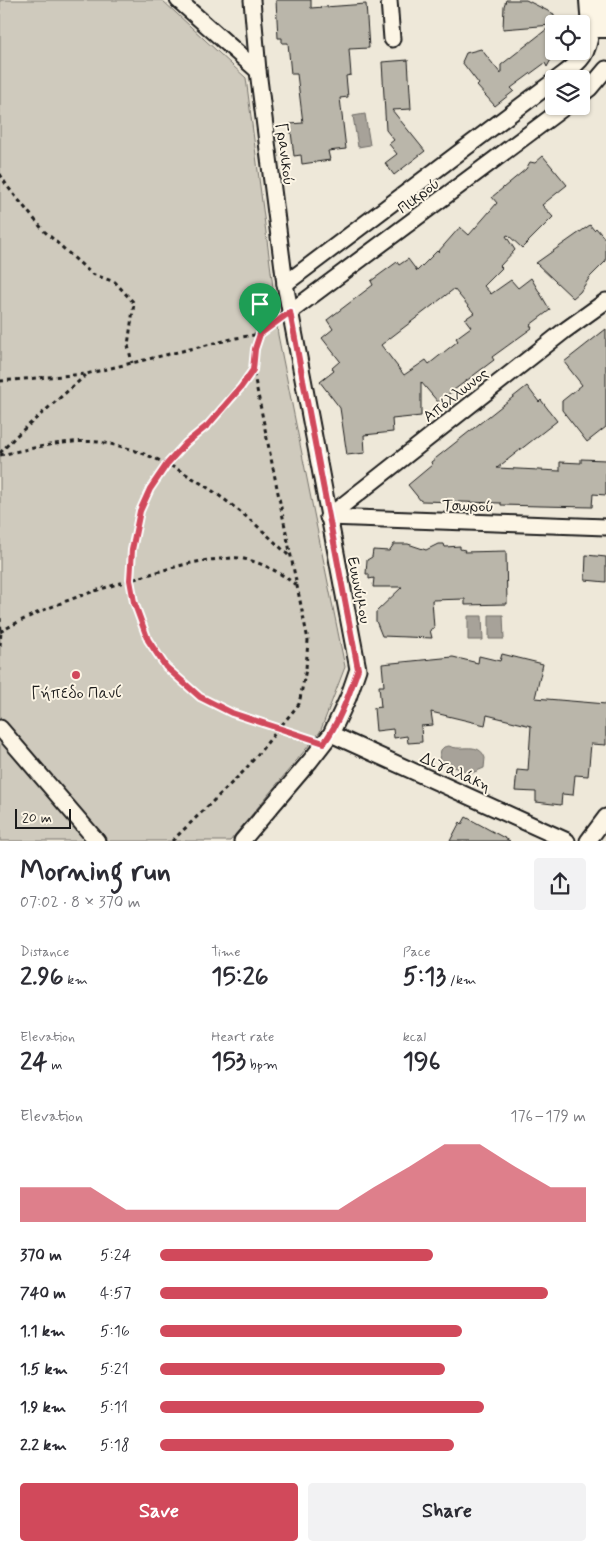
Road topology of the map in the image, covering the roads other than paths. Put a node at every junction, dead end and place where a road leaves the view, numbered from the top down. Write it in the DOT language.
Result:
graph roads {
  1 [pos="178,0"];
  2 [pos="252,0"];
  3 [pos="388,0"];
  4 [pos="590,0"];
  5 [pos="604,0"];
  6 [pos="601,24"];
  7 [pos="392,39"];
  8 [pos="606,69"];
  9 [pos="568,70"];
  10 [pos="258,71"];
  11 [pos="606,79"];
  12 [pos="590,87"];
  13 [pos="545,88"];
  14 [pos="590,89"];
  15 [pos="554,115"];
  16 [pos="285,284"];
  17 [pos="606,301"];
  18 [pos="290,312"];
  19 [pos="328,518"];
  20 [pos="606,527"];
  21 [pos="0,728"];
  22 [pos="327,738"];
  23 [pos="604,822"];
  24 [pos="97,841"];
  25 [pos="242,841"];
  26 [pos="567,841"];
  27 [pos="588,841"];
  1 -- 10 [label="street"];
  2 -- 10 [label="street, Γρανικού"];
  3 -- 7 [label="street"];
  4 -- 6 [label="street"];
  5 -- 6 [label="street"];
  6 -- 9 [label="street"];
  8 -- 12 [label="street"];
  10 -- 16 [label="street, Γρανικού"];
  11 -- 14 [label="street"];
  13 -- 16 [label="street, Πικρού"];
  15 -- 18 [label="street, Πικρού"];
  16 -- 18 [label="street, Γρανικού"];
  17 -- 19 [label="street, Απόλλωνος"];
  18 -- 19 [label="street, Ευωνύμου"];
  19 -- 20 [label="street, Τσωρού"];
  19 -- 22 [label="street, Ευωνύμου"];
  21 -- 24 [label="street"];
  22 -- 25 [label="street, Ευωνύμου"];
  22 -- 26 [label="street, Διγαλάκη"];
  23 -- 27 [label="street"];
}
